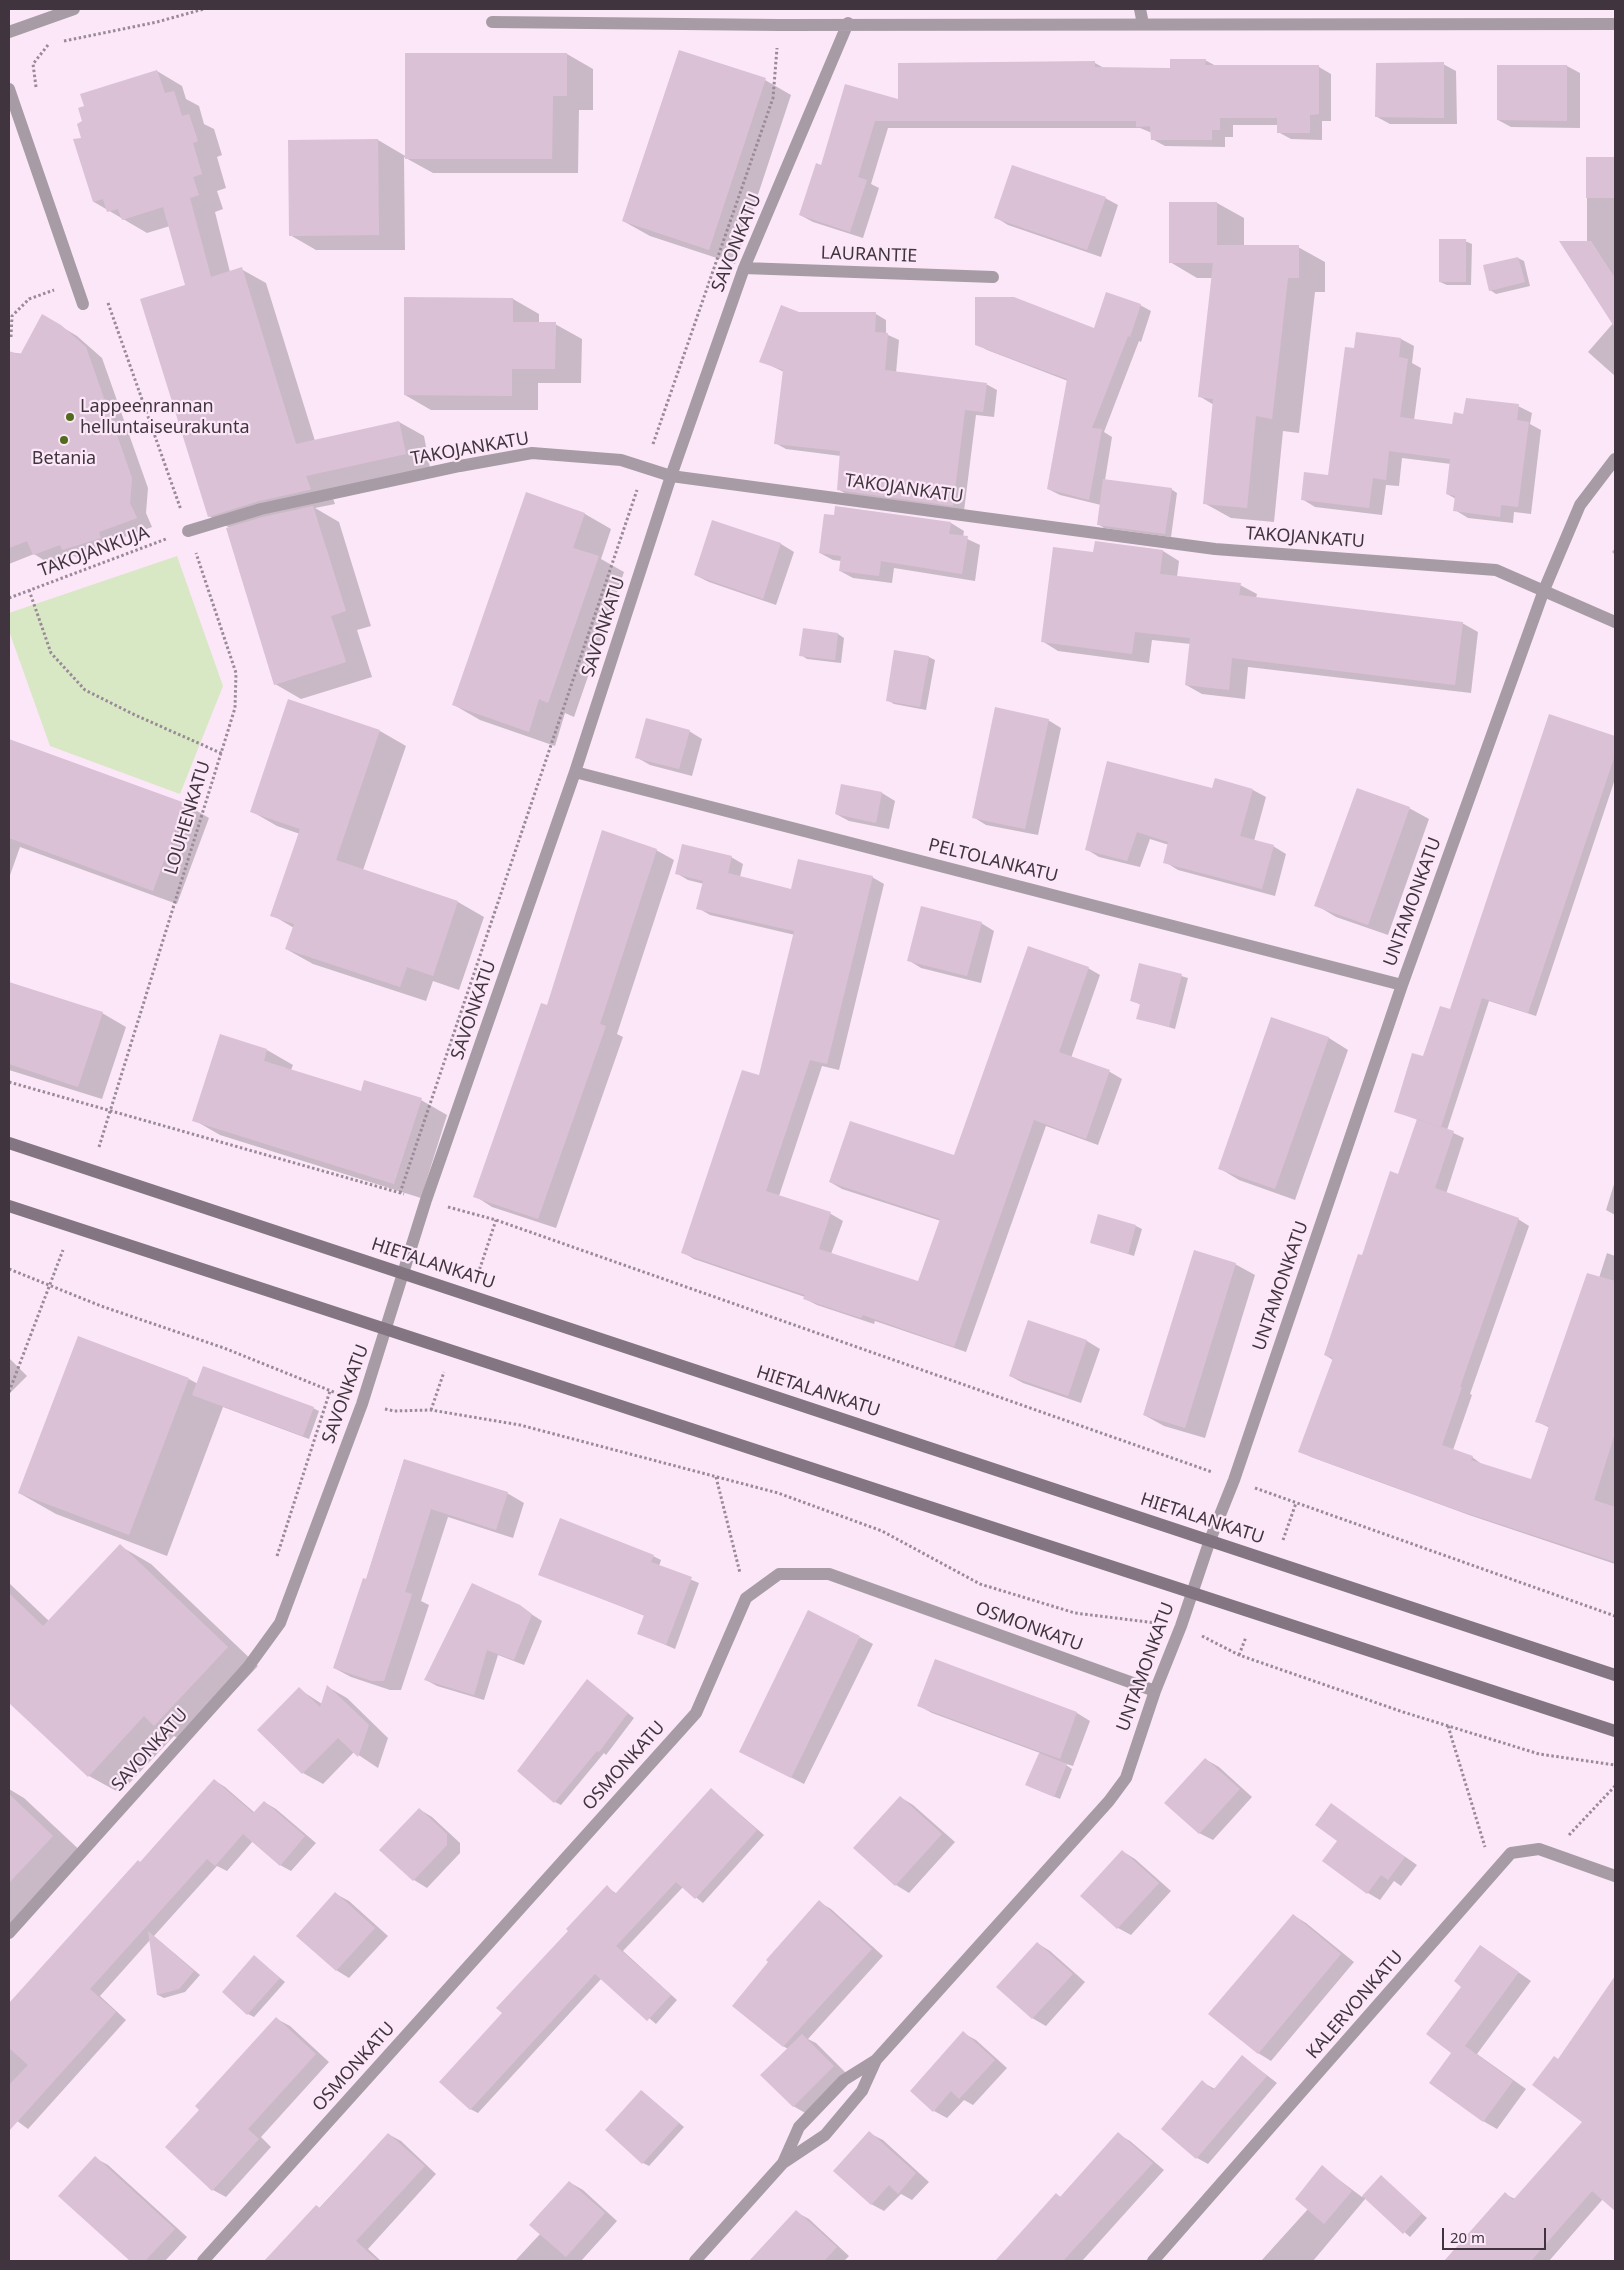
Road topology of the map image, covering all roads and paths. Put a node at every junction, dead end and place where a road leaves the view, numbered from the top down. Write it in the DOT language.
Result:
graph roads {
  1 [pos="74,9"];
  2 [pos="204,9"];
  3 [pos="1140,9"];
  4 [pos="41,20"];
  5 [pos="492,22"];
  6 [pos="848,23"];
  7 [pos="1143,24"];
  8 [pos="1615,24"];
  9 [pos="779,25"];
  10 [pos="9,32"];
  11 [pos="58,42"];
  12 [pos="49,44"];
  13 [pos="41,47"];
  14 [pos="9,89"];
  15 [pos="37,92"];
  16 [pos="744,268"];
  17 [pos="993,278"];
  18 [pos="106,298"];
  19 [pos="29,299"];
  20 [pos="83,304"];
  21 [pos="11,337"];
  22 [pos="1615,459"];
  23 [pos="645,467"];
  24 [pos="671,476"];
  25 [pos="188,531"];
  26 [pos="29,590"];
  27 [pos="1544,590"];
  28 [pos="9,598"];
  29 [pos="1615,622"];
  30 [pos="223,754"];
  31 [pos="575,772"];
  32 [pos="1402,985"];
  33 [pos="9,1082"];
  34 [pos="111,1112"];
  35 [pos="9,1143"];
  36 [pos="98,1148"];
  37 [pos="400,1193"];
  38 [pos="426,1200"];
  39 [pos="9,1206"];
  40 [pos="63,1249"];
  41 [pos="9,1269"];
  42 [pos="405,1273"];
  43 [pos="50,1286"];
  44 [pos="388,1329"];
  45 [pos="330,1391"];
  46 [pos="9,1392"];
  47 [pos="362,1404"];
  48 [pos="716,1477"];
  49 [pos="1234,1480"];
  50 [pos="1210,1540"];
  51 [pos="274,1562"];
  52 [pos="1191,1592"];
  53 [pos="746,1598"];
  54 [pos="1615,1616"];
  55 [pos="1181,1626"];
  56 [pos="1615,1675"];
  57 [pos="1155,1691"];
  58 [pos="1448,1725"];
  59 [pos="1615,1731"];
  60 [pos="1615,1765"];
  61 [pos="1615,1786"];
  62 [pos="1551,1853"];
  63 [pos="1494,1874"];
  64 [pos="1615,1876"];
  65 [pos="9,1933"];
  66 [pos="876,2060"];
  67 [pos="783,2163"];
  68 [pos="203,2261"];
  69 [pos="694,2261"];
  70 [pos="1153,2261"];
  1 -- 4 [label="street"];
  2 -- 11 [label="path"];
  3 -- 7 [label="street"];
  4 -- 10 [label="street"];
  4 -- 12 [label="path"];
  5 -- 9 [label="street"];
  6 -- 7 [label="street"];
  6 -- 9 [label="street"];
  6 -- 16 [label="street, SAVONKATU"];
  7 -- 8 [label="street"];
  9 -- 23 [label="path"];
  12 -- 13 [label="path"];
  12 -- 15 [label="path"];
  14 -- 20 [label="street"];
  16 -- 17 [label="street, LAURANTIE"];
  16 -- 24 [label="street, SAVONKATU"];
  18 -- 25 [label="path, LOUHENKATU"];
  19 -- 21 [label="path"];
  22 -- 27 [label="street, UNTAMONKATU"];
  23 -- 24 [label="street, TAKOJANKATU"];
  23 -- 25 [label="street, TAKOJANKATU"];
  23 -- 37 [label="path"];
  24 -- 27 [label="street, TAKOJANKATU"];
  24 -- 31 [label="street, SAVONKATU"];
  25 -- 26 [label="path, TAKOJANKUJA"];
  25 -- 30 [label="path, LOUHENKATU"];
  26 -- 28 [label="path, TAKOJANKUJA"];
  26 -- 30 [label="path"];
  27 -- 29 [label="street, TAKOJANKATU"];
  27 -- 32 [label="street, UNTAMONKATU"];
  30 -- 34 [label="path, LOUHENKATU"];
  31 -- 32 [label="street, PELTOLANKATU"];
  31 -- 38 [label="street, SAVONKATU"];
  32 -- 49 [label="street, UNTAMONKATU"];
  33 -- 34 [label="path"];
  34 -- 36 [label="path, LOUHENKATU"];
  34 -- 37 [label="path"];
  35 -- 42 [label="main road, HIETALANKATU"];
  37 -- 38 [label="path"];
  38 -- 42 [label="street, SAVONKATU"];
  38 -- 49 [label="path"];
  39 -- 44 [label="main road"];
  40 -- 43 [label="path"];
  41 -- 43 [label="path"];
  42 -- 44 [label="street, SAVONKATU"];
  42 -- 50 [label="main road, HIETALANKATU"];
  43 -- 45 [label="path"];
  43 -- 46 [label="path"];
  44 -- 47 [label="street, SAVONKATU"];
  44 -- 52 [label="main road"];
  45 -- 47 [label="path"];
  45 -- 51 [label="path"];
  47 -- 48 [label="path"];
  47 -- 65 [label="street, SAVONKATU"];
  48 -- 53 [label="path"];
  48 -- 55 [label="path"];
  49 -- 50 [label="street, UNTAMONKATU"];
  49 -- 54 [label="path"];
  50 -- 52 [label="street, UNTAMONKATU"];
  50 -- 56 [label="main road, HIETALANKATU"];
  52 -- 55 [label="street, UNTAMONKATU"];
  52 -- 59 [label="main road"];
  53 -- 57 [label="street, OSMONKATU"];
  53 -- 68 [label="street, OSMONKATU"];
  55 -- 57 [label="street, UNTAMONKATU"];
  55 -- 58 [label="path"];
  57 -- 66 [label="street, UNTAMONKATU"];
  58 -- 60 [label="path"];
  58 -- 63 [label="path"];
  61 -- 62 [label="path"];
  62 -- 63 [label="street, KALERVONKATU"];
  62 -- 64 [label="street, KALERVONKATU"];
  63 -- 70 [label="street, KALERVONKATU"];
  66 -- 67 [label="street, UNTAMONKATU"];
  66 -- 67 [label="street, UNTAMONKATU"];
  67 -- 69 [label="street, UNTAMONKATU"];
}
